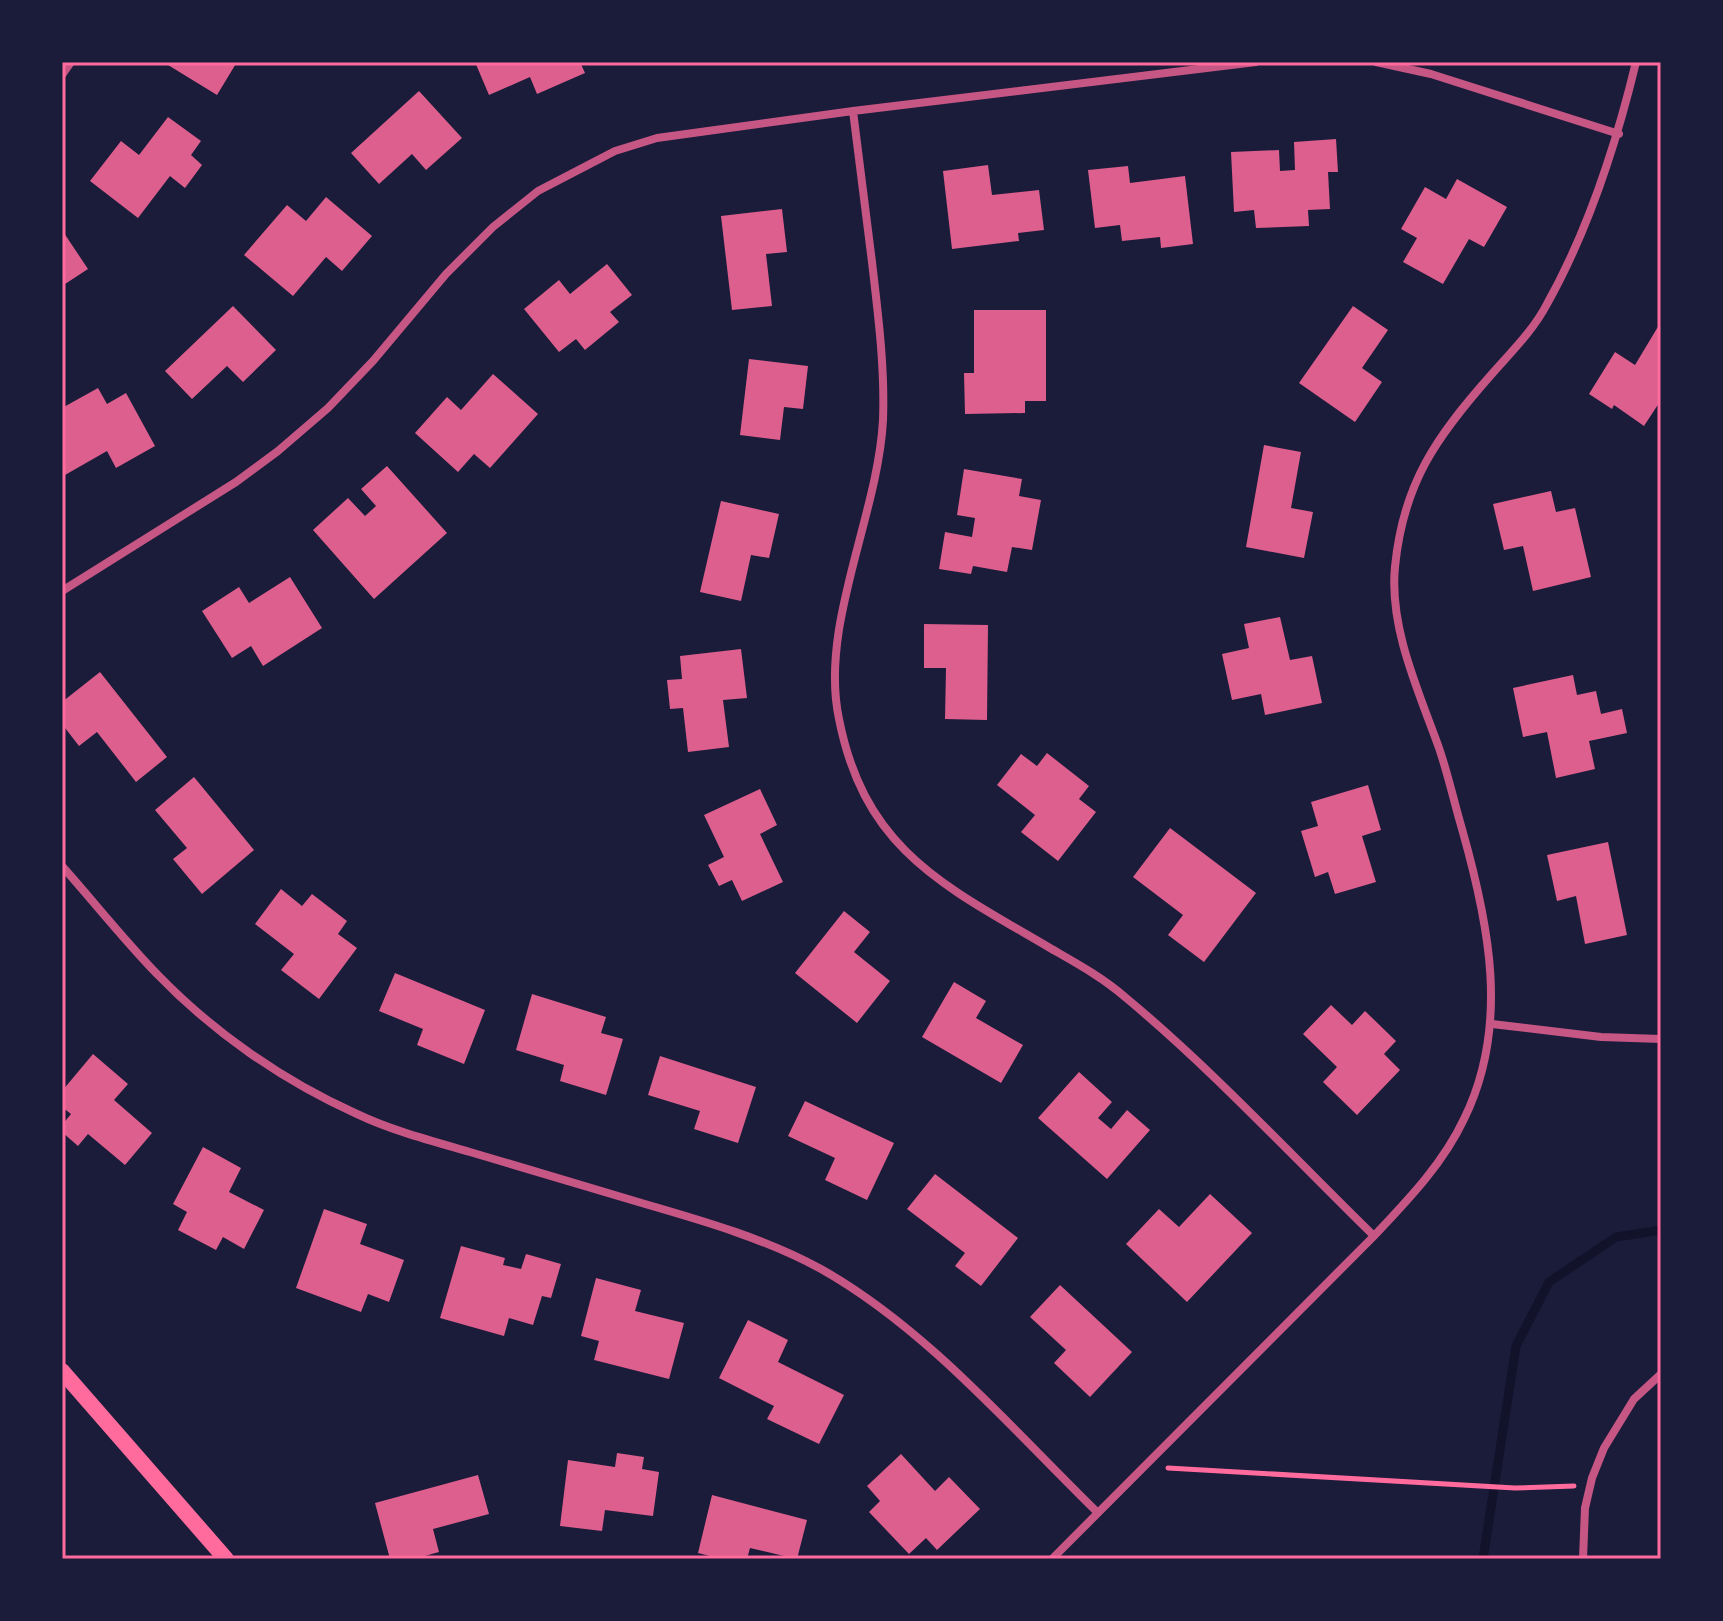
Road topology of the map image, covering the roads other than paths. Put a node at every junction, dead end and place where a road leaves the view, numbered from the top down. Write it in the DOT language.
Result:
graph roads {
  1 [pos="71,62"];
  2 [pos="1256,62"];
  3 [pos="1376,62"];
  4 [pos="1636,62"];
  5 [pos="62,75"];
  6 [pos="853,111"];
  7 [pos="1619,134"];
  8 [pos="62,591"];
  9 [pos="62,866"];
  10 [pos="1492,1024"];
  11 [pos="1661,1039"];
  12 [pos="1374,1236"];
  13 [pos="62,1371"];
  14 [pos="1661,1374"];
  15 [pos="1098,1513"];
  16 [pos="226,1559"];
  17 [pos="1052,1559"];
  18 [pos="1583,1559"];
  1 -- 5 [label="street"];
  2 -- 6 [label="street"];
  3 -- 7 [label="street"];
  4 -- 7 [label="street"];
  6 -- 8 [label="street"];
  6 -- 12 [label="street"];
  7 -- 10 [label="street"];
  9 -- 15 [label="street"];
  10 -- 11 [label="street"];
  10 -- 12 [label="street"];
  12 -- 15 [label="street"];
  13 -- 16 [label="main road"];
  14 -- 18 [label="street"];
  15 -- 17 [label="street"];
}
